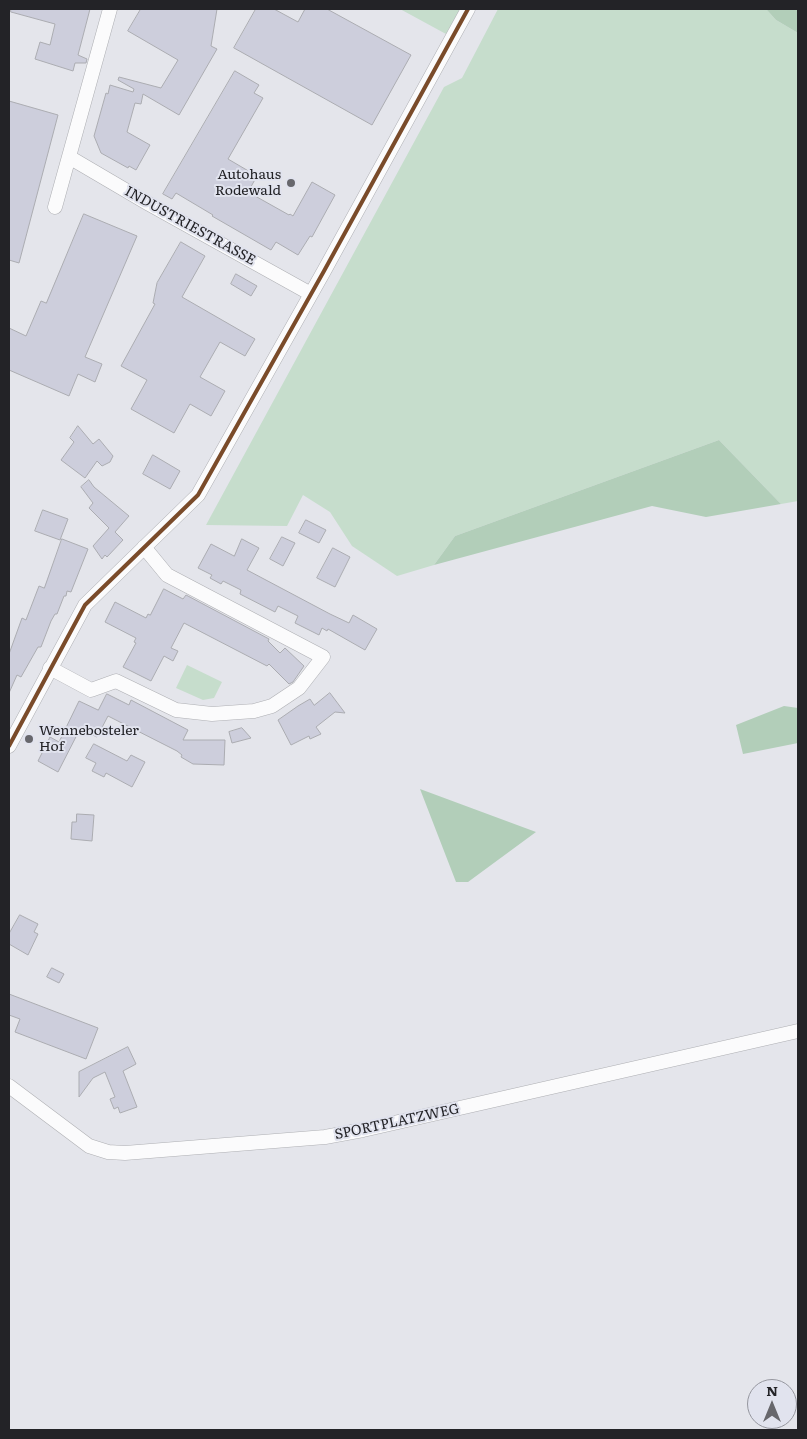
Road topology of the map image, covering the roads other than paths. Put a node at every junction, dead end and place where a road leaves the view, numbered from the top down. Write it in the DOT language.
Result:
graph roads {
  1 [pos="110,9"];
  2 [pos="468,9"];
  3 [pos="69,157"];
  4 [pos="55,207"];
  5 [pos="311,294"];
  6 [pos="144,547"];
  7 [pos="50,668"];
  8 [pos="9,746"];
  9 [pos="798,1031"];
  10 [pos="9,1086"];
  1 -- 3 [label="street"];
  2 -- 5 [label="street"];
  3 -- 4 [label="street"];
  3 -- 5 [label="street, INDUSTRIESTRASSE"];
  5 -- 6 [label="street"];
  6 -- 7 [label="street"];
  6 -- 7 [label="street"];
  7 -- 8 [label="street"];
  9 -- 10 [label="street, SPORTPLATZWEG"];
}
